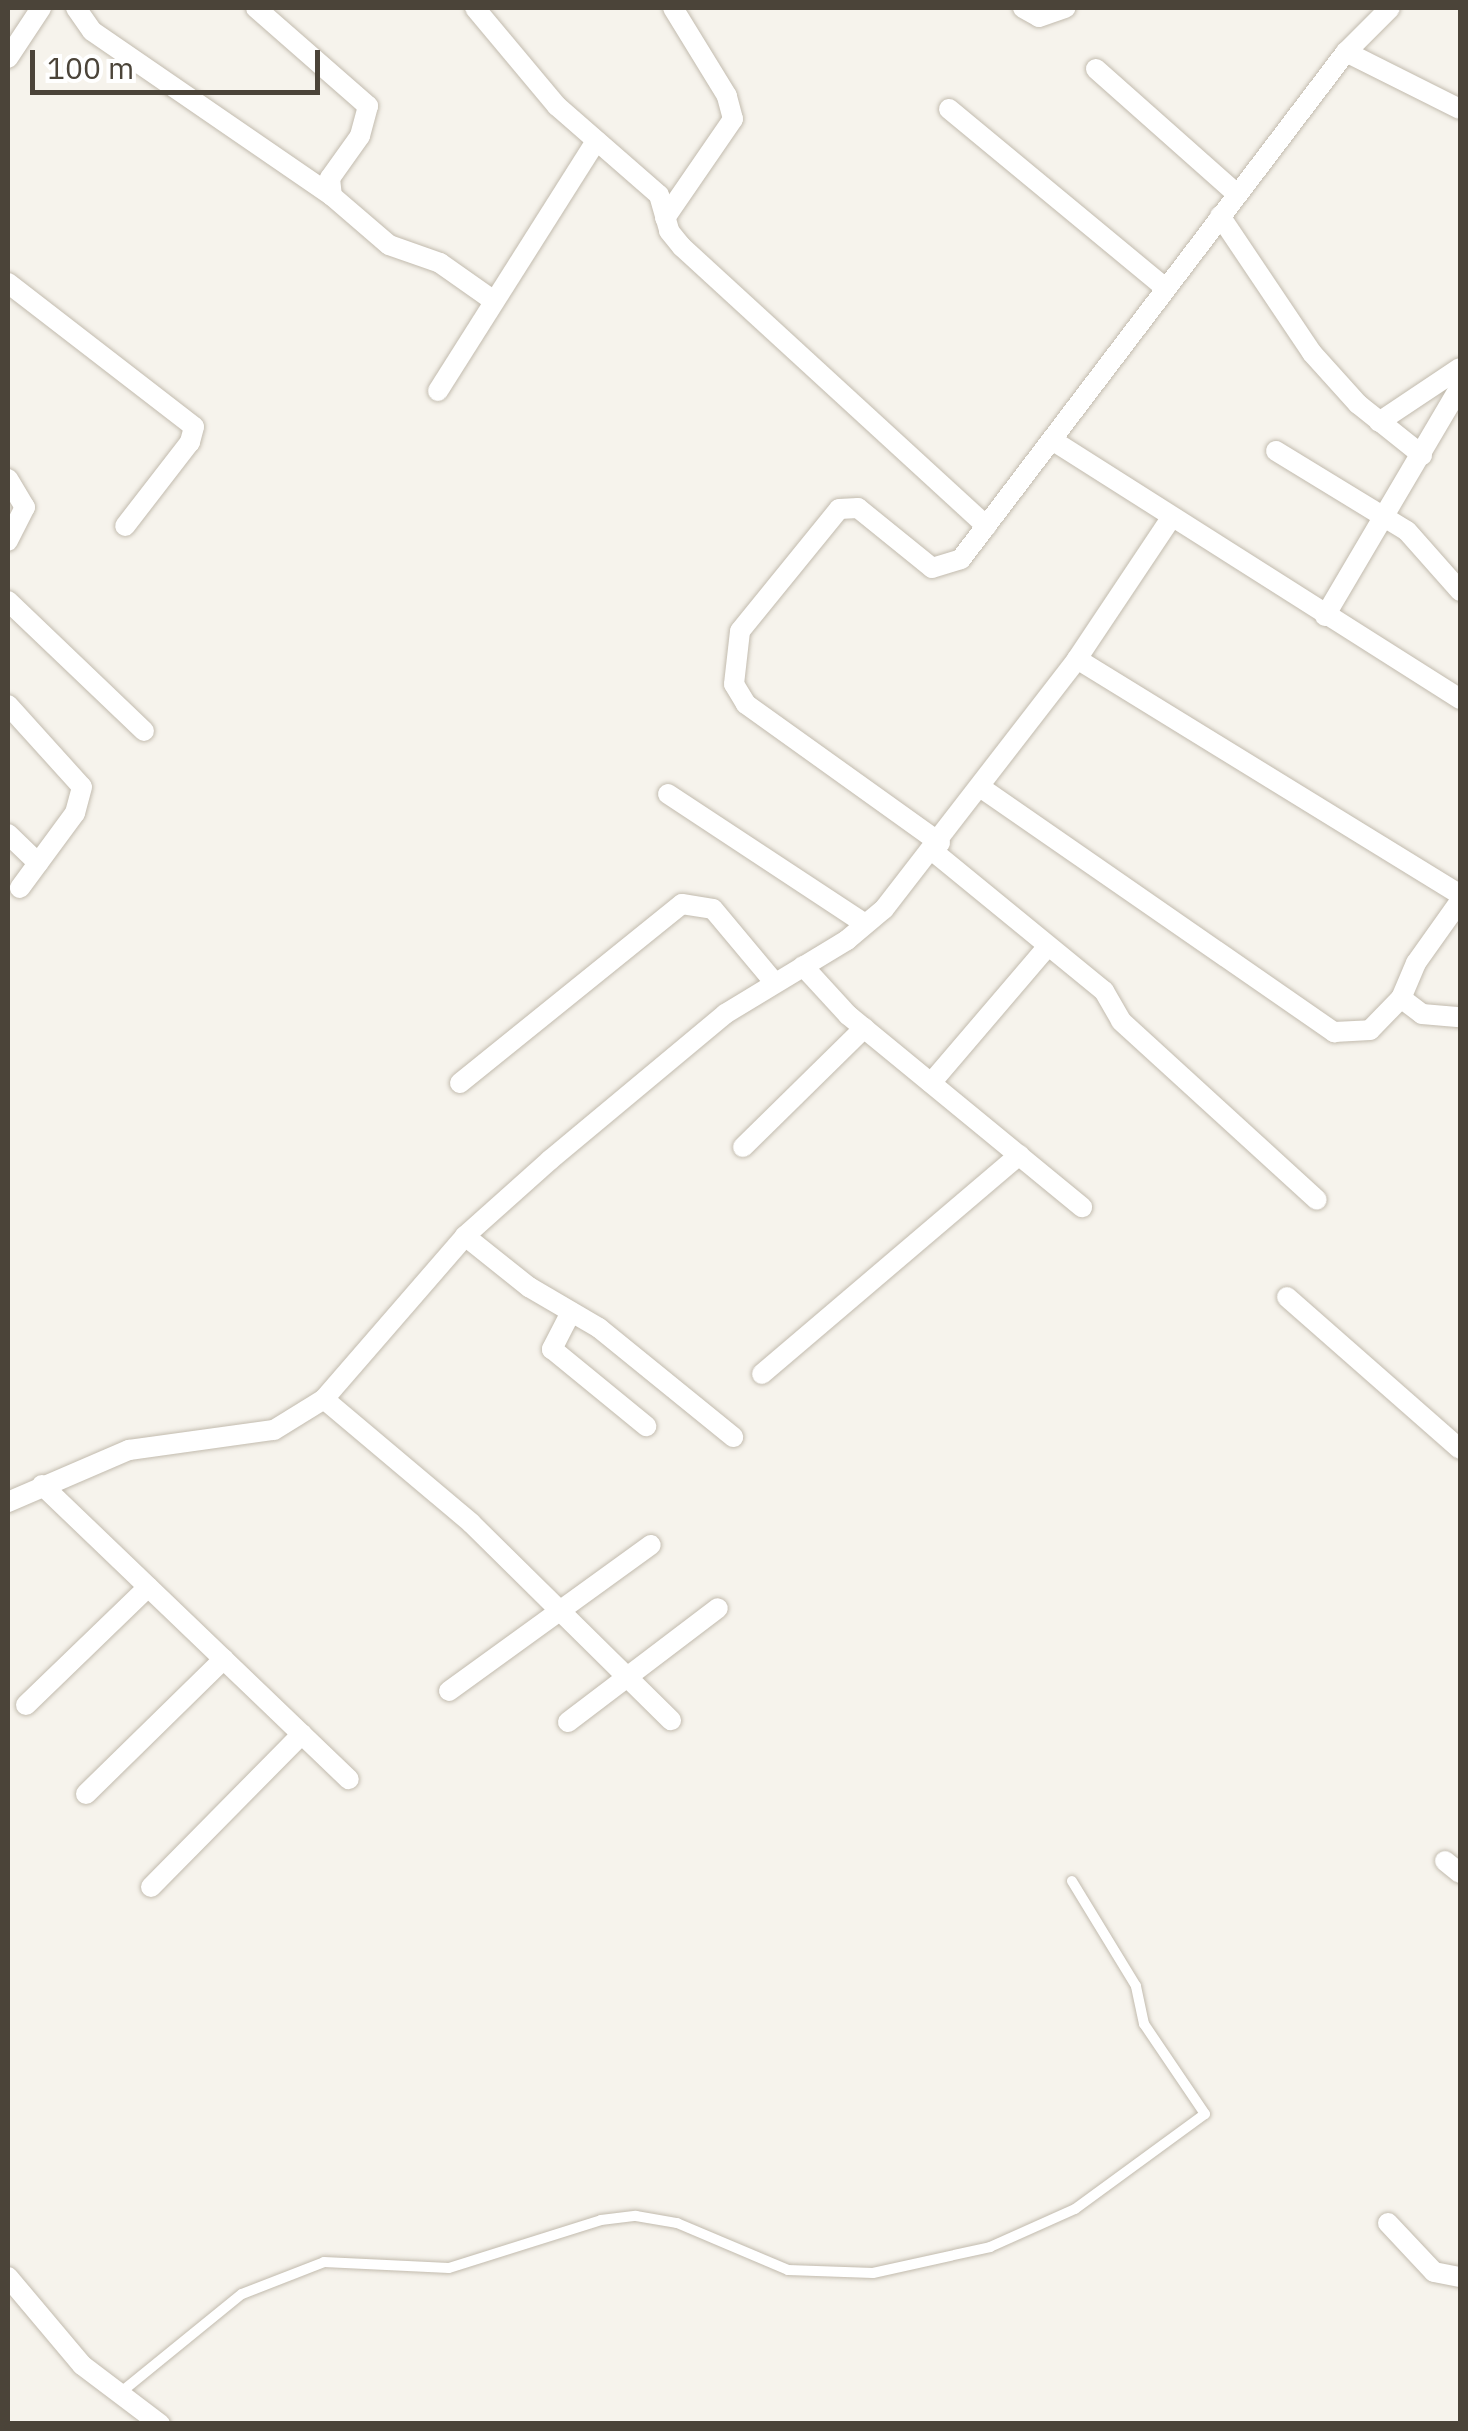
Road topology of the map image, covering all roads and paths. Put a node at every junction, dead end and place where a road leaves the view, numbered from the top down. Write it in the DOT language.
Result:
graph roads {
  1 [pos="41,8"];
  2 [pos="76,8"];
  3 [pos="256,8"];
  4 [pos="474,8"];
  5 [pos="673,8"];
  6 [pos="1022,8"];
  7 [pos="1065,8"];
  8 [pos="1390,8"];
  9 [pos="1346,52"];
  10 [pos="8,58"];
  11 [pos="1096,68"];
  12 [pos="949,109"];
  13 [pos="1460,109"];
  14 [pos="596,141"];
  15 [pos="1237,194"];
  16 [pos="332,196"];
  17 [pos="1220,216"];
  18 [pos="665,218"];
  19 [pos="8,283"];
  20 [pos="1165,288"];
  21 [pos="494,302"];
  22 [pos="1460,368"];
  23 [pos="1460,388"];
  24 [pos="438,391"];
  25 [pos="1379,422"];
  26 [pos="1052,440"];
  27 [pos="1276,451"];
  28 [pos="1422,455"];
  29 [pos="8,479"];
  30 [pos="1385,517"];
  31 [pos="1171,518"];
  32 [pos="125,526"];
  33 [pos="986,526"];
  34 [pos="8,541"];
  35 [pos="1460,591"];
  36 [pos="8,601"];
  37 [pos="1325,616"];
  38 [pos="1077,659"];
  39 [pos="1460,698"];
  40 [pos="8,705"];
  41 [pos="144,732"];
  42 [pos="980,787"];
  43 [pos="668,794"];
  44 [pos="8,834"];
  45 [pos="937,847"];
  46 [pos="38,863"];
  47 [pos="20,888"];
  48 [pos="1460,898"];
  49 [pos="865,924"];
  50 [pos="1048,946"];
  51 [pos="803,966"];
  52 [pos="774,982"];
  53 [pos="1401,998"];
  54 [pos="1460,1017"];
  55 [pos="864,1028"];
  56 [pos="460,1083"];
  57 [pos="931,1083"];
  58 [pos="743,1147"];
  59 [pos="1019,1155"];
  60 [pos="1317,1200"];
  61 [pos="1082,1207"];
  62 [pos="464,1236"];
  63 [pos="1286,1297"];
  64 [pos="571,1312"];
  65 [pos="762,1374"];
  66 [pos="324,1400"];
  67 [pos="646,1426"];
  68 [pos="733,1437"];
  69 [pos="1460,1450"];
  70 [pos="42,1486"];
  71 [pos="9,1496"];
  72 [pos="650,1544"];
  73 [pos="148,1587"];
  74 [pos="718,1608"];
  75 [pos="562,1610"];
  76 [pos="224,1659"];
  77 [pos="628,1677"];
  78 [pos="450,1691"];
  79 [pos="26,1705"];
  80 [pos="671,1720"];
  81 [pos="568,1722"];
  82 [pos="302,1734"];
  83 [pos="349,1779"];
  84 [pos="86,1794"];
  85 [pos="1072,1881"];
  86 [pos="152,1887"];
  87 [pos="1388,2223"];
  88 [pos="8,2276"];
  89 [pos="1460,2277"];
  90 [pos="119,2394"];
  91 [pos="160,2424"];
  1 -- 10 [label="street"];
  2 -- 16 [label="street"];
  3 -- 16 [label="street"];
  4 -- 14 [label="street"];
  5 -- 18 [label="street"];
  6 -- 7 [label="street"];
  8 -- 9 [label="street"];
  9 -- 13 [label="street"];
  9 -- 15 [label="street"];
  11 -- 15 [label="street"];
  12 -- 20 [label="street"];
  14 -- 18 [label="street"];
  14 -- 21 [label="street"];
  15 -- 17 [label="street"];
  16 -- 21 [label="street"];
  17 -- 20 [label="street"];
  17 -- 25 [label="street"];
  18 -- 33 [label="street"];
  19 -- 32 [label="street"];
  20 -- 26 [label="street"];
  21 -- 24 [label="street"];
  22 -- 25 [label="street"];
  23 -- 28 [label="street"];
  25 -- 28 [label="street"];
  26 -- 31 [label="street"];
  26 -- 33 [label="street"];
  27 -- 30 [label="street"];
  28 -- 30 [label="street"];
  29 -- 34 [label="street"];
  30 -- 35 [label="street"];
  30 -- 37 [label="street"];
  31 -- 37 [label="street"];
  31 -- 38 [label="street"];
  33 -- 45 [label="street"];
  36 -- 41 [label="street"];
  37 -- 39 [label="street"];
  38 -- 42 [label="street"];
  38 -- 48 [label="street"];
  40 -- 46 [label="street"];
  42 -- 45 [label="street"];
  42 -- 53 [label="street"];
  43 -- 49 [label="street"];
  44 -- 46 [label="street"];
  45 -- 49 [label="street"];
  45 -- 50 [label="street"];
  46 -- 47 [label="street"];
  48 -- 53 [label="street"];
  49 -- 51 [label="street"];
  50 -- 57 [label="street"];
  50 -- 60 [label="street"];
  51 -- 52 [label="street"];
  51 -- 55 [label="street"];
  52 -- 56 [label="street"];
  52 -- 62 [label="street"];
  53 -- 54 [label="street"];
  55 -- 57 [label="street"];
  55 -- 58 [label="street"];
  57 -- 59 [label="street"];
  59 -- 61 [label="street"];
  59 -- 65 [label="street"];
  62 -- 64 [label="street"];
  62 -- 66 [label="street"];
  63 -- 69 [label="street"];
  64 -- 67 [label="street"];
  64 -- 68 [label="street"];
  66 -- 70 [label="street"];
  66 -- 75 [label="street"];
  70 -- 71 [label="street"];
  70 -- 73 [label="street"];
  72 -- 75 [label="street"];
  73 -- 76 [label="street"];
  73 -- 79 [label="street"];
  74 -- 77 [label="street"];
  75 -- 77 [label="street"];
  75 -- 78 [label="street"];
  76 -- 82 [label="street"];
  76 -- 84 [label="street"];
  77 -- 80 [label="street"];
  77 -- 81 [label="street"];
  82 -- 83 [label="street"];
  82 -- 86 [label="street"];
  85 -- 90 [label="lane"];
  87 -- 89 [label="street"];
  88 -- 90 [label="street"];
  90 -- 91 [label="street"];
}
